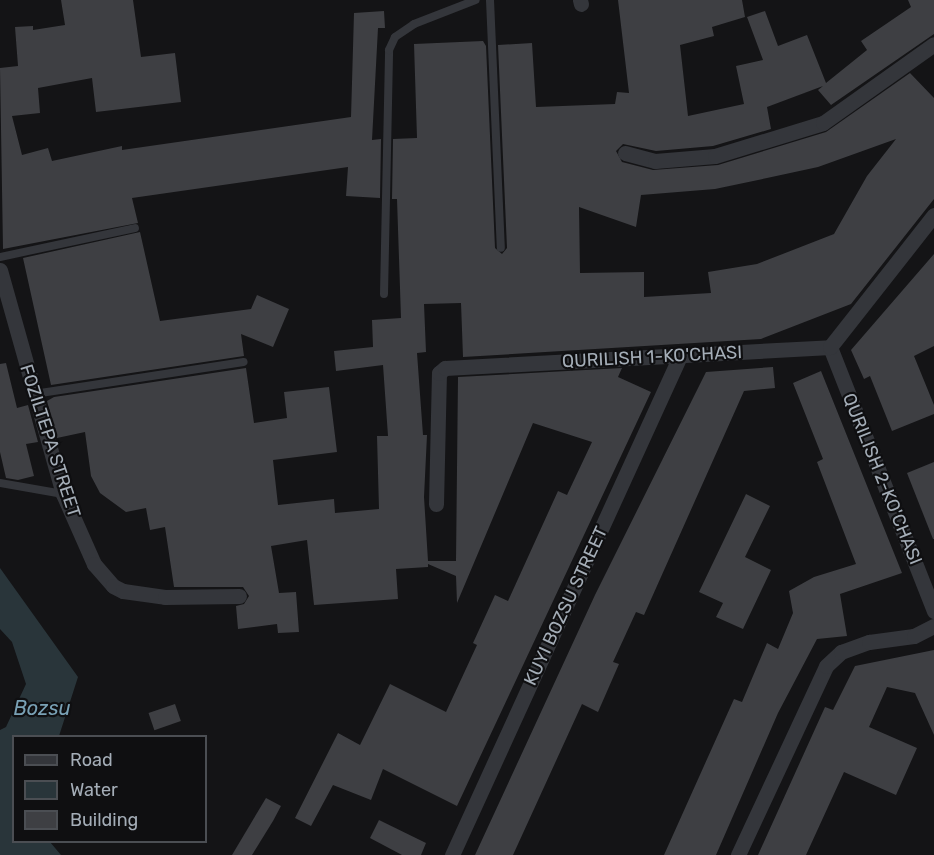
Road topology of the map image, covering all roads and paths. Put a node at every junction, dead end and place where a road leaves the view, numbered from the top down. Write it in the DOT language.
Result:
graph roads {
  1 [pos="476,0"];
  2 [pos="490,0"];
  3 [pos="934,44"];
  4 [pos="625,153"];
  5 [pos="934,215"];
  6 [pos="135,228"];
  7 [pos="501,248"];
  8 [pos="0,257"];
  9 [pos="0,270"];
  10 [pos="384,294"];
  11 [pos="830,347"];
  12 [pos="680,356"];
  13 [pos="244,362"];
  14 [pos="34,394"];
  15 [pos="0,483"];
  16 [pos="63,494"];
  17 [pos="435,504"];
  18 [pos="239,596"];
  19 [pos="934,611"];
  20 [pos="934,627"];
  21 [pos="452,855"];
  22 [pos="738,855"];
  1 -- 10 [label="lane"];
  2 -- 7 [label="lane"];
  3 -- 4 [label="street"];
  5 -- 11 [label="street"];
  6 -- 8 [label="lane"];
  9 -- 14 [label="street, FOZILTEPA STREET"];
  11 -- 12 [label="street, QURILISH 1-KO'CHASI"];
  11 -- 19 [label="street, QURILISH 2-KO'CHASI"];
  12 -- 17 [label="street, QURILISH 1-KO'CHASI"];
  12 -- 21 [label="street, KUYI BOZSU STREET"];
  13 -- 14 [label="lane"];
  14 -- 16 [label="street, FOZILTEPA STREET"];
  15 -- 16 [label="lane"];
  16 -- 18 [label="street, FOZILTEPA STREET"];
  20 -- 22 [label="street"];
}
